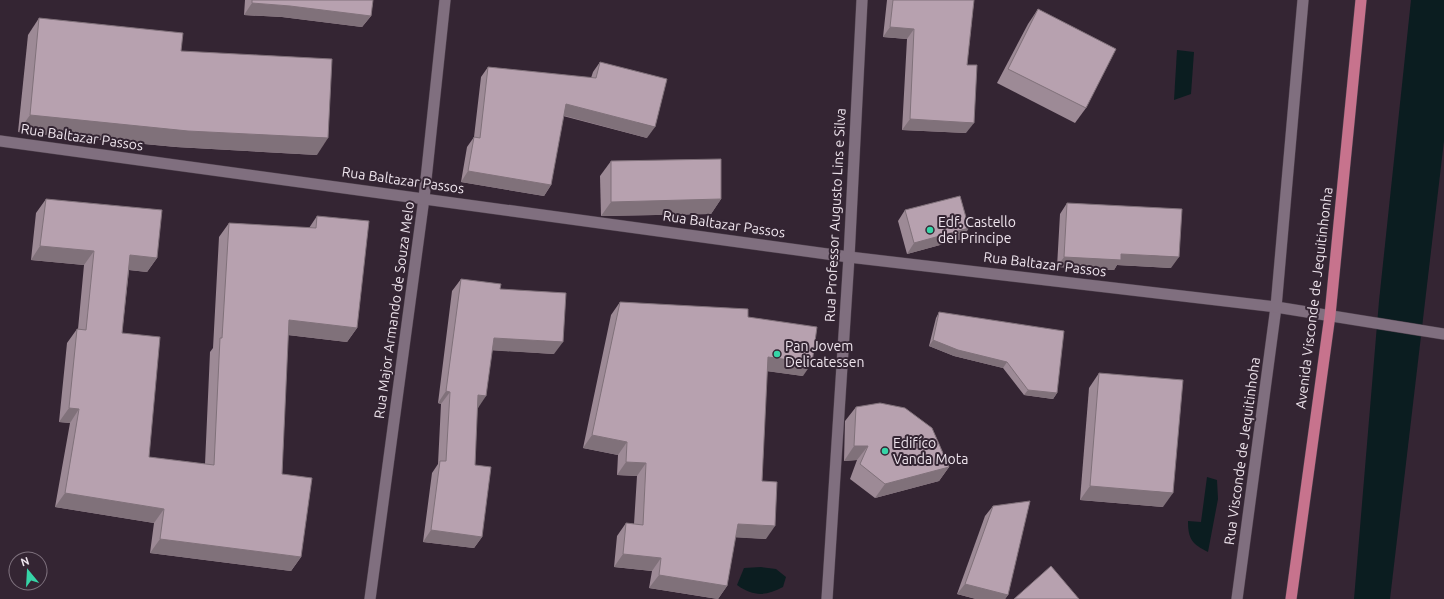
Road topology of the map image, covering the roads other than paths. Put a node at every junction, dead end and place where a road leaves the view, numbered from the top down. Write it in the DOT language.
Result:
graph roads {
  1 [pos="445,0"];
  2 [pos="862,0"];
  3 [pos="1303,0"];
  4 [pos="1361,0"];
  5 [pos="0,141"];
  6 [pos="424,198"];
  7 [pos="849,256"];
  8 [pos="1276,307"];
  9 [pos="1330,315"];
  10 [pos="1444,334"];
  11 [pos="370,599"];
  12 [pos="827,599"];
  13 [pos="1237,599"];
  14 [pos="1291,599"];
  1 -- 6 [label="street, Rua Major Armando de Souza Melo"];
  2 -- 7 [label="street, Rua Professor Augusto Lins e Silva"];
  3 -- 8 [label="street"];
  4 -- 9 [label="main road, Avenida Visconde de Jequitinhonha"];
  5 -- 6 [label="street, Rua Baltazar Passos"];
  6 -- 7 [label="street, Rua Baltazar Passos"];
  6 -- 11 [label="street, Rua Major Armando de Souza Melo"];
  7 -- 8 [label="street, Rua Baltazar Passos"];
  7 -- 12 [label="street, Rua Professor Augusto Lins e Silva"];
  8 -- 9 [label="street, Rua Baltazar Passos"];
  8 -- 13 [label="street, Rua Visconde de Jequitinhoha"];
  9 -- 10 [label="street, Rua Baltazar Passos"];
  9 -- 14 [label="main road, Avenida Visconde de Jequitinhonha"];
}
